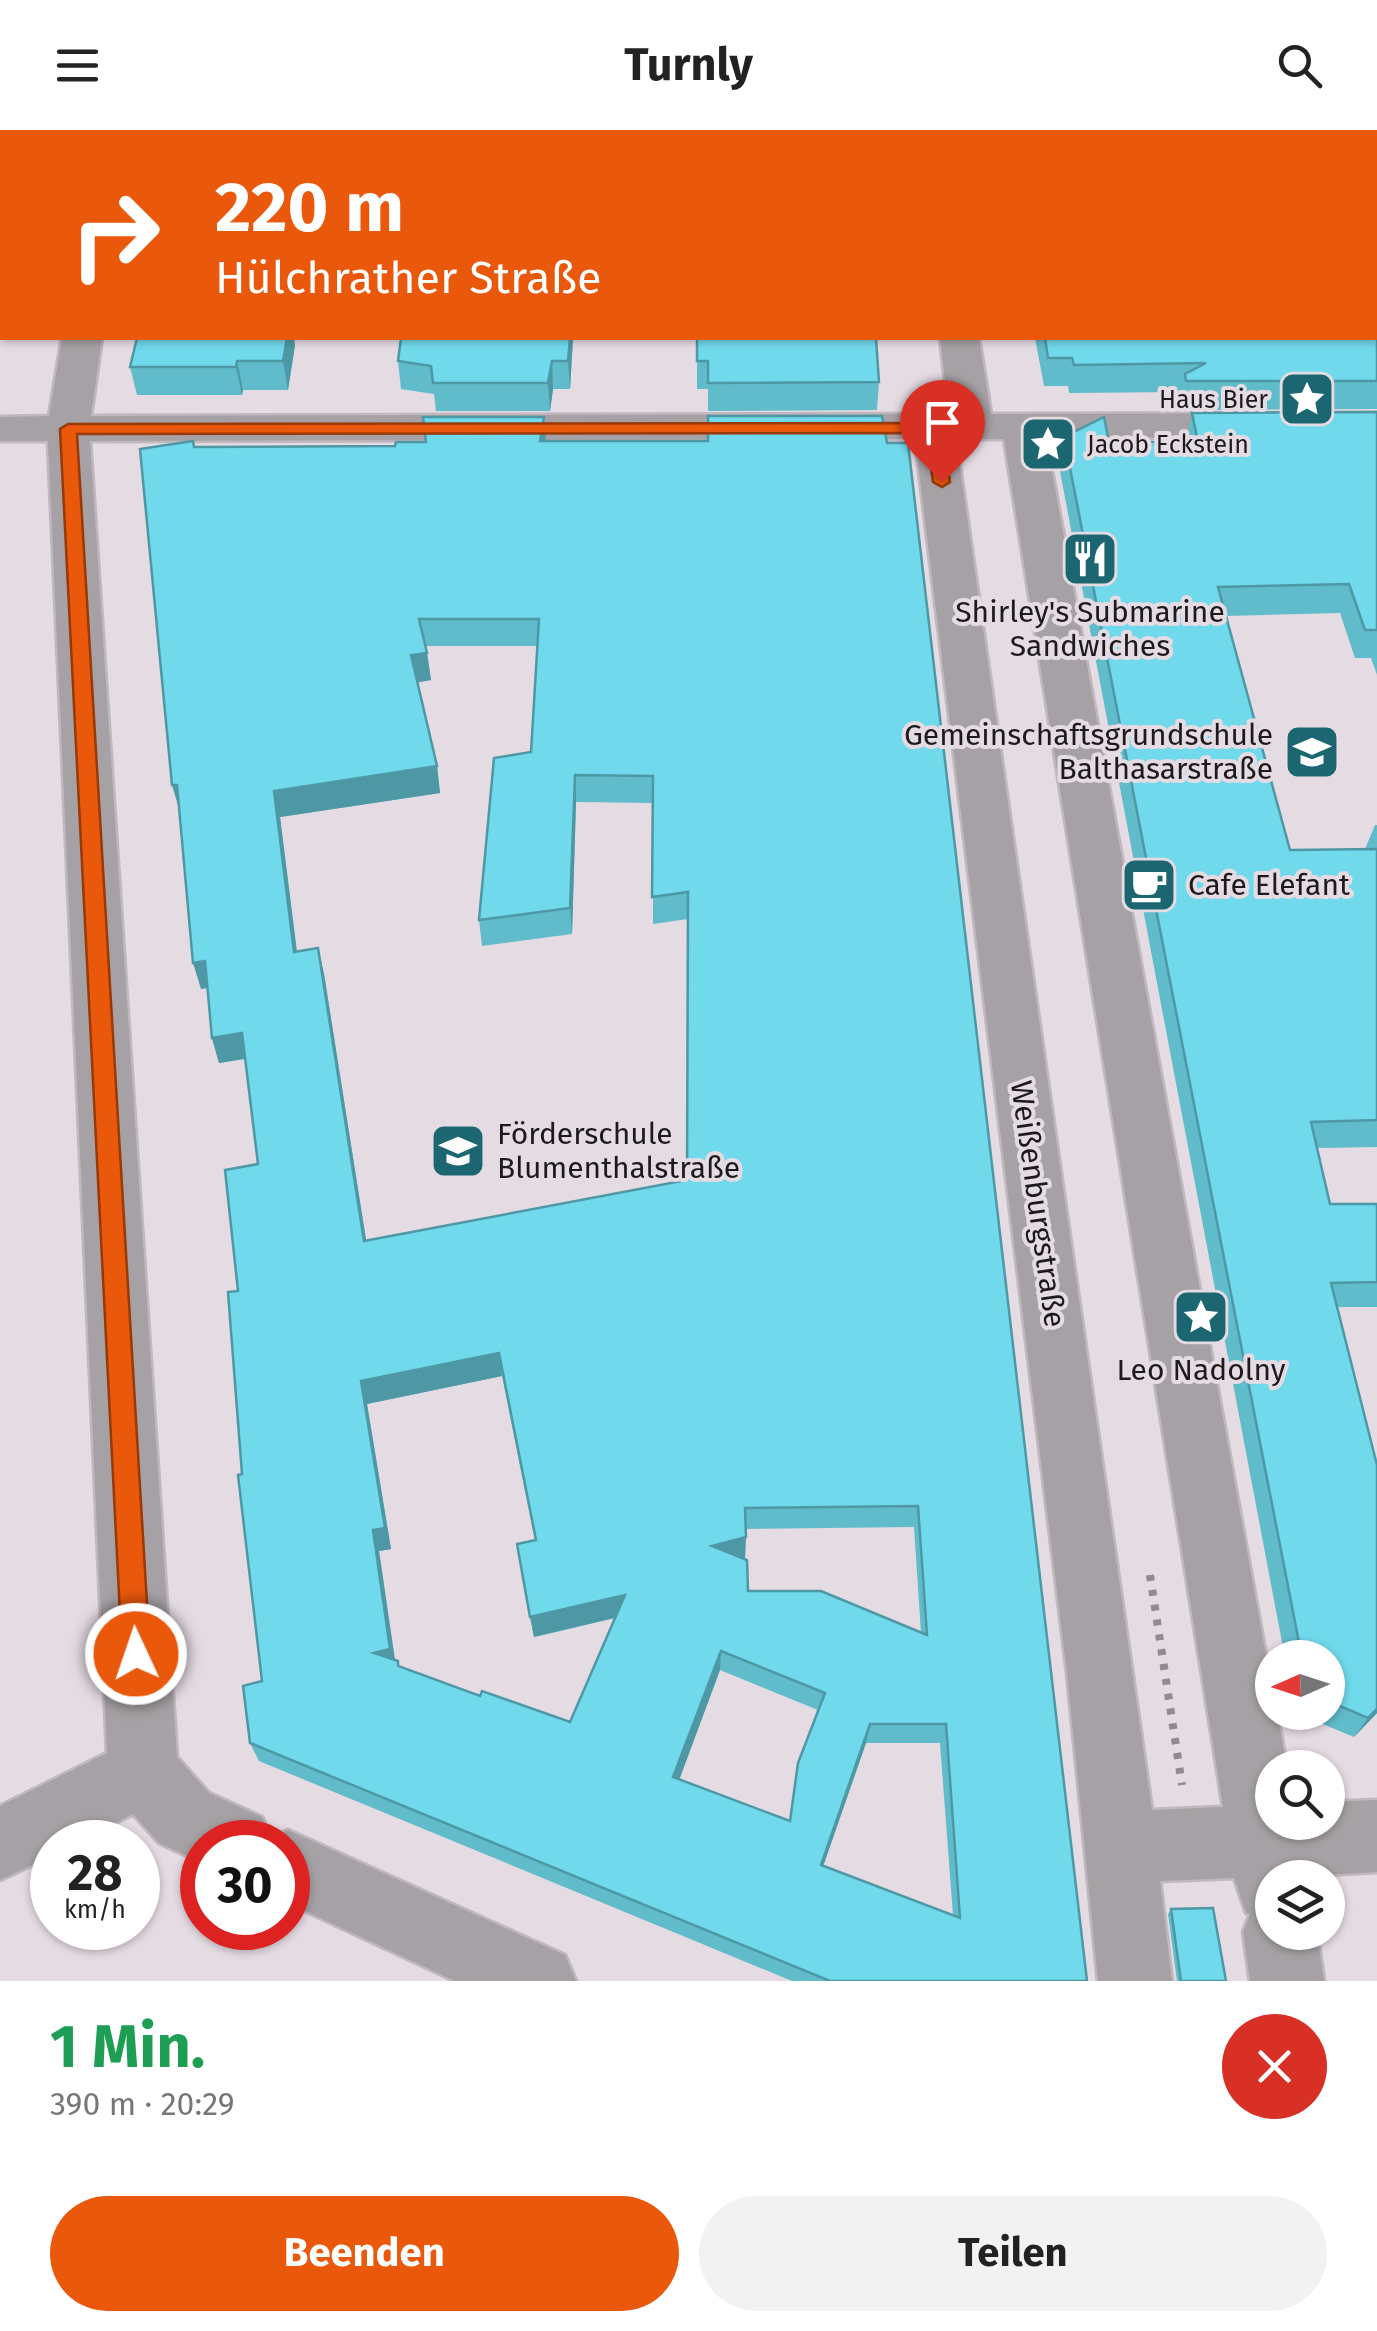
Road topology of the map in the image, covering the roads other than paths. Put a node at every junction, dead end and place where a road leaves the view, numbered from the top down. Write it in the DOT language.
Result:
graph roads {
  1 [pos="82,340"];
  2 [pos="959,340"];
  3 [pos="1377,424"];
  4 [pos="1022,427"];
  5 [pos="953,428"];
  6 [pos="0,429"];
  7 [pos="68,429"];
  8 [pos="143,1772"];
  9 [pos="188,1820"];
  10 [pos="1377,1836"];
  11 [pos="0,1844"];
  12 [pos="1120,1847"];
  13 [pos="1268,1860"];
  14 [pos="1284,1860"];
  15 [pos="1255,1862"];
  16 [pos="310,1876"];
  17 [pos="1283,1950"];
  18 [pos="539,1981"];
  19 [pos="1135,1981"];
  20 [pos="1287,1981"];
  1 -- 7 [label="street"];
  2 -- 5 [label="street, Weißenburgstraße"];
  3 -- 4 [label="street"];
  4 -- 5 [label="street"];
  4 -- 13 [label="street"];
  5 -- 7 [label="street"];
  5 -- 12 [label="street, Weißenburgstraße"];
  6 -- 7 [label="street"];
  7 -- 8 [label="street"];
  8 -- 9 [label="street"];
  8 -- 11 [label="street"];
  10 -- 14 [label="street"];
  12 -- 15 [label="street"];
  12 -- 19 [label="street, Weißenburgstraße"];
  16 -- 18 [label="street"];
  17 -- 20 [label="street"];
}
